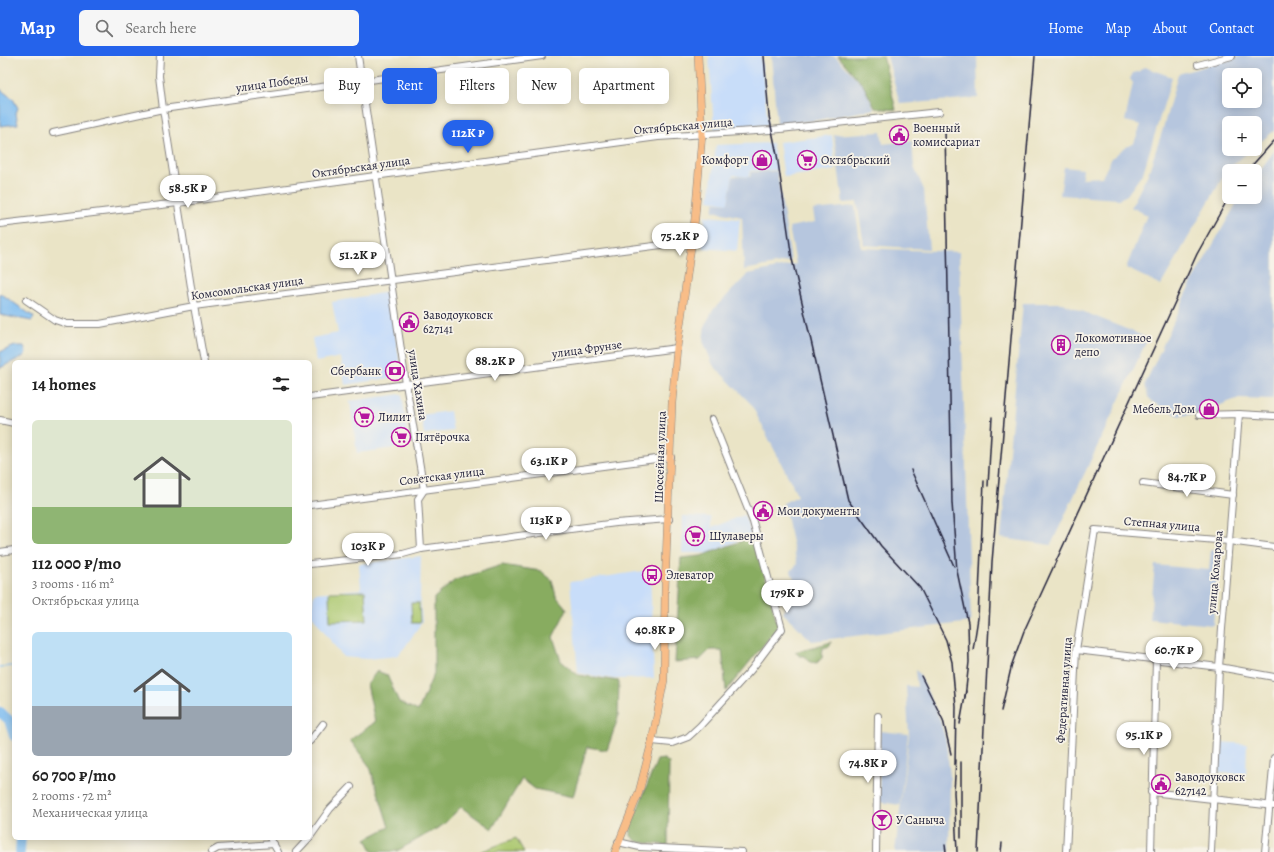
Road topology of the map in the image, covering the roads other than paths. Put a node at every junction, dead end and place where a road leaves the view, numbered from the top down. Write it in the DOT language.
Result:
graph roads {
  1 [pos="160,56"];
  2 [pos="358,56"];
  3 [pos="542,56"];
  4 [pos="698,56"];
  5 [pos="1232,56"];
  6 [pos="1198,65"];
  7 [pos="359,68"];
  8 [pos="374,79"];
  9 [pos="324,86"];
  10 [pos="364,104"];
  11 [pos="163,109"];
  12 [pos="940,112"];
  13 [pos="53,133"];
  14 [pos="702,134"];
  15 [pos="374,176"];
  16 [pos="178,203"];
  17 [pos="0,224"];
  18 [pos="692,241"];
  19 [pos="390,280"];
  20 [pos="26,300"];
  21 [pos="194,306"];
  22 [pos="677,348"];
  23 [pos="204,360"];
  24 [pos="406,384"];
  25 [pos="312,397"];
  26 [pos="1239,414"];
  27 [pos="1199,415"];
  28 [pos="1274,416"];
  29 [pos="712,419"];
  30 [pos="0,420"];
  31 [pos="12,423"];
  32 [pos="671,457"];
  33 [pos="1143,483"];
  34 [pos="424,490"];
  35 [pos="1233,495"];
  36 [pos="312,504"];
  37 [pos="669,519"];
  38 [pos="1095,530"];
  39 [pos="1229,541"];
  40 [pos="1274,547"];
  41 [pos="421,549"];
  42 [pos="12,550"];
  43 [pos="0,552"];
  44 [pos="312,564"];
  45 [pos="1076,650"];
  46 [pos="1156,660"];
  47 [pos="1219,667"];
  48 [pos="1274,677"];
  49 [pos="878,716"];
  50 [pos="323,724"];
  51 [pos="312,738"];
  52 [pos="652,741"];
  53 [pos="1274,758"];
  54 [pos="351,787"];
  55 [pos="1151,792"];
  56 [pos="1214,799"];
  57 [pos="1272,806"];
  58 [pos="312,835"];
  59 [pos="271,840"];
  60 [pos="308,840"];
  61 [pos="618,842"];
  62 [pos="274,844"];
  63 [pos="670,850"];
  64 [pos="212,852"];
  65 [pos="278,852"];
  66 [pos="296,852"];
  67 [pos="615,852"];
  68 [pos="742,852"];
  69 [pos="876,852"];
  70 [pos="1066,852"];
  71 [pos="1151,852"];
  72 [pos="1211,852"];
  73 [pos="1266,852"];
  1 -- 11 [label="street"];
  2 -- 7 [label="street, улица Хахина"];
  3 -- 8 [label="street, улица Победы"];
  4 -- 14 [label="main road, Шоссейная улица"];
  5 -- 6 [label="street"];
  9 -- 11 [label="street, улица Победы"];
  10 -- 15 [label="street, улица Хахина"];
  11 -- 13 [label="street, улица Победы"];
  11 -- 16 [label="street"];
  12 -- 14 [label="street, Октябрьская улица"];
  14 -- 15 [label="street, Октябрьская улица"];
  14 -- 18 [label="main road, Шоссейная улица"];
  15 -- 16 [label="street, Октябрьская улица"];
  15 -- 19 [label="street, улица Хахина"];
  16 -- 17 [label="street, Октябрьская улица"];
  16 -- 21 [label="street"];
  18 -- 19 [label="street, Комсомольская улица"];
  18 -- 22 [label="main road, Шоссейная улица"];
  19 -- 21 [label="street, Комсомольская улица"];
  19 -- 24 [label="street, улица Хахина"];
  20 -- 21 [label="street, Комсомольская улица"];
  21 -- 23 [label="street"];
  22 -- 24 [label="street, улица Фрунзе"];
  22 -- 32 [label="main road, Шоссейная улица"];
  24 -- 25 [label="street, улица Фрунзе"];
  24 -- 34 [label="street, улица Хахина"];
  26 -- 27 [label="street"];
  26 -- 28 [label="street"];
  26 -- 35 [label="street, улица Комарова"];
  29 -- 52 [label="street"];
  30 -- 31 [label="street"];
  32 -- 34 [label="street, Советская улица"];
  32 -- 37 [label="main road, Шоссейная улица"];
  33 -- 35 [label="street"];
  34 -- 36 [label="street, Советская улица"];
  34 -- 41 [label="street, улица Хахина"];
  35 -- 39 [label="street, улица Комарова"];
  37 -- 41 [label="street"];
  37 -- 52 [label="main road, Шоссейная улица"];
  38 -- 39 [label="street, Степная улица"];
  38 -- 45 [label="street, Федеративная улица"];
  39 -- 40 [label="street, Степная улица"];
  39 -- 47 [label="street, улица Комарова"];
  41 -- 44 [label="street"];
  42 -- 43 [label="street"];
  45 -- 46 [label="street"];
  45 -- 70 [label="street, Федеративная улица"];
  46 -- 47 [label="street"];
  46 -- 55 [label="street"];
  47 -- 48 [label="street"];
  47 -- 56 [label="street, улица Комарова"];
  49 -- 69 [label="street"];
  50 -- 51 [label="street"];
  52 -- 61 [label="main road, Шоссейная улица"];
  53 -- 57 [label="street"];
  54 -- 58 [label="street"];
  55 -- 56 [label="street"];
  55 -- 71 [label="street"];
  56 -- 57 [label="street"];
  56 -- 72 [label="street, улица Комарова"];
  57 -- 73 [label="street"];
  59 -- 62 [label="street"];
  60 -- 66 [label="street"];
  61 -- 63 [label="street"];
  61 -- 67 [label="main road, Шоссейная улица"];
  62 -- 64 [label="street"];
  62 -- 65 [label="street"];
  63 -- 68 [label="street"];
}
